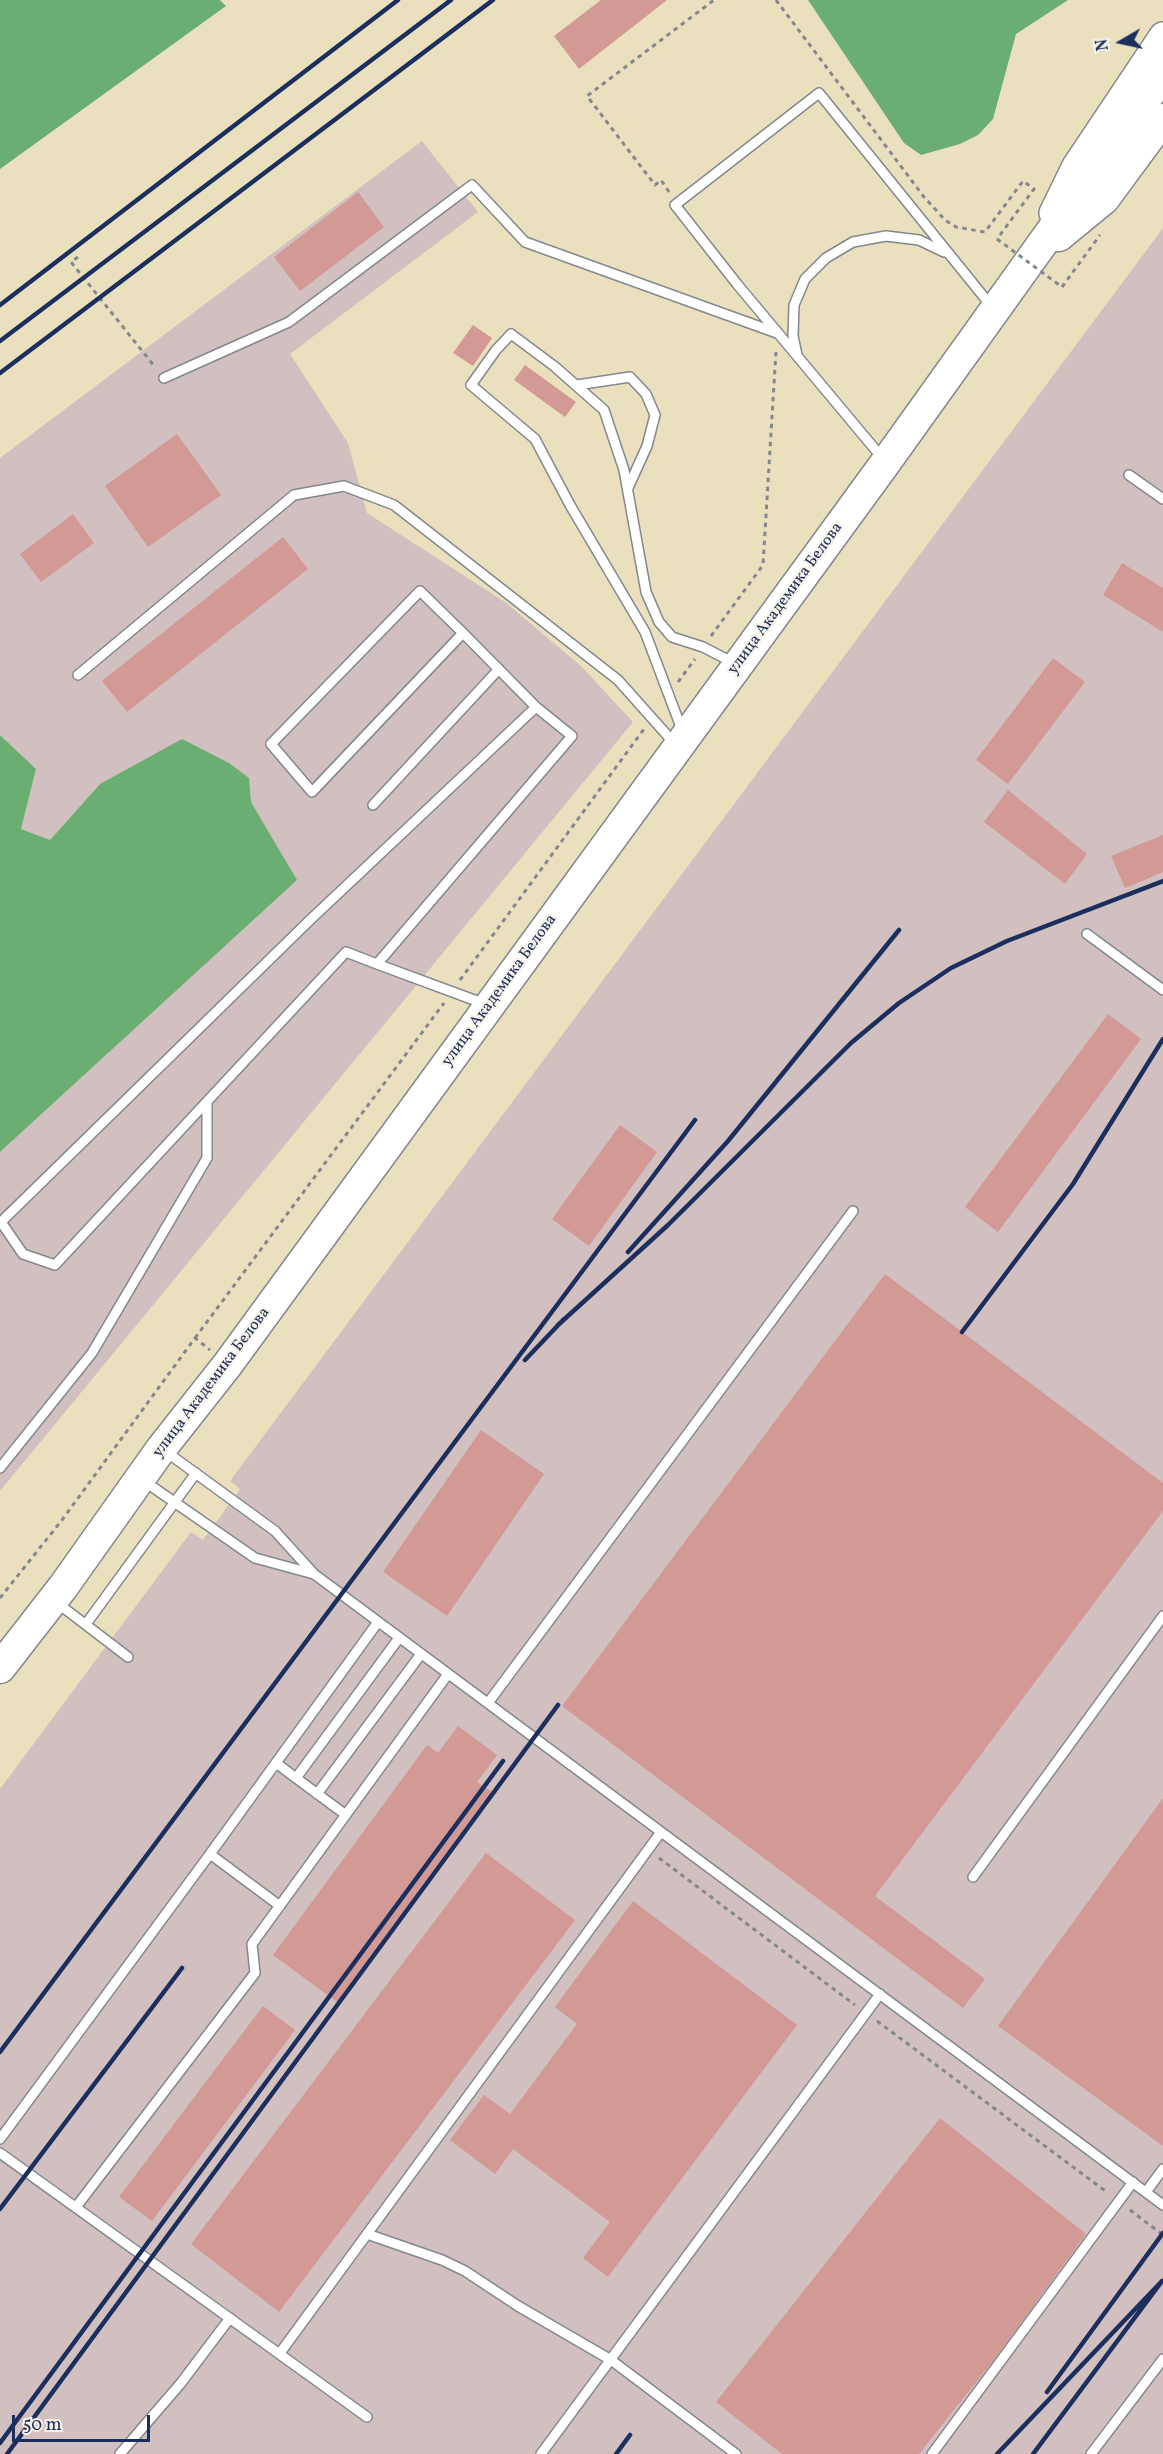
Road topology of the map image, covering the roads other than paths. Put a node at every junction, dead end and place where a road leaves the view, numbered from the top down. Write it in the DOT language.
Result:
graph roads {
  1 [pos="1163,36"];
  2 [pos="1163,75"];
  3 [pos="1163,119"];
  4 [pos="949,255"];
  5 [pos="1031,258"];
  6 [pos="995,311"];
  7 [pos="777,333"];
  8 [pos="798,358"];
  9 [pos="164,378"];
  10 [pos="577,386"];
  11 [pos="886,462"];
  12 [pos="1129,475"];
  13 [pos="628,488"];
  14 [pos="1163,499"];
  15 [pos="463,633"];
  16 [pos="738,665"];
  17 [pos="499,669"];
  18 [pos="78,675"];
  19 [pos="536,707"];
  20 [pos="682,743"];
  21 [pos="373,805"];
  22 [pos="1088,934"];
  23 [pos="377,964"];
  24 [pos="1163,990"];
  25 [pos="490,1005"];
  26 [pos="207,1102"];
  27 [pos="853,1211"];
  28 [pos="1,1222"];
  29 [pos="161,1449"];
  30 [pos="0,1468"];
  31 [pos="196,1473"];
  32 [pos="140,1478"];
  33 [pos="175,1503"];
  34 [pos="314,1574"];
  35 [pos="54,1600"];
  36 [pos="1163,1616"];
  37 [pos="378,1622"];
  38 [pos="86,1624"];
  39 [pos="399,1638"];
  40 [pos="421,1654"];
  41 [pos="128,1657"];
  42 [pos="0,1668"];
  43 [pos="448,1674"];
  44 [pos="488,1703"];
  45 [pos="276,1763"];
  46 [pos="296,1778"];
  47 [pos="317,1794"];
  48 [pos="346,1815"];
  49 [pos="661,1832"];
  50 [pos="210,1854"];
  51 [pos="973,1877"];
  52 [pos="280,1906"];
  53 [pos="880,1994"];
  54 [pos="0,2139"];
  55 [pos="0,2153"];
  56 [pos="1163,2169"];
  57 [pos="1133,2182"];
  58 [pos="1146,2192"];
  59 [pos="1163,2205"];
  60 [pos="76,2207"];
  61 [pos="367,2234"];
  62 [pos="230,2318"];
  63 [pos="280,2353"];
  64 [pos="1163,2359"];
  65 [pos="611,2360"];
  66 [pos="368,2416"];
  67 [pos="120,2454"];
  68 [pos="541,2454"];
  69 [pos="736,2454"];
  70 [pos="932,2454"];
  71 [pos="1091,2454"];
  1 -- 5 [label="main road"];
  2 -- 5 [label="main road, улица Академика Белова"];
  3 -- 5 [label="main road"];
  4 -- 6 [label="lane"];
  4 -- 7 [label="lane"];
  4 -- 8 [label="lane"];
  5 -- 6 [label="main road, улица Академика Белова"];
  6 -- 11 [label="main road, улица Академика Белова"];
  7 -- 8 [label="lane"];
  7 -- 9 [label="lane"];
  8 -- 11 [label="lane"];
  10 -- 13 [label="lane"];
  10 -- 13 [label="lane"];
  10 -- 20 [label="lane"];
  11 -- 16 [label="main road, улица Академика Белова"];
  12 -- 14 [label="lane"];
  13 -- 16 [label="lane"];
  15 -- 15 [label="lane"];
  15 -- 17 [label="lane"];
  16 -- 20 [label="main road, улица Академика Белова"];
  17 -- 19 [label="lane"];
  17 -- 21 [label="lane"];
  18 -- 20 [label="lane"];
  19 -- 23 [label="lane"];
  19 -- 28 [label="lane"];
  20 -- 25 [label="main road, улица Академика Белова"];
  22 -- 24 [label="lane"];
  23 -- 25 [label="lane"];
  23 -- 26 [label="lane"];
  25 -- 29 [label="main road, улица Академика Белова"];
  26 -- 28 [label="lane"];
  26 -- 30 [label="lane"];
  27 -- 44 [label="lane"];
  29 -- 31 [label="lane"];
  29 -- 32 [label="main road, улица Академика Белова"];
  31 -- 33 [label="lane"];
  31 -- 34 [label="lane"];
  32 -- 33 [label="lane"];
  32 -- 35 [label="main road, улица Академика Белова"];
  33 -- 34 [label="lane"];
  33 -- 38 [label="lane"];
  34 -- 37 [label="lane"];
  35 -- 38 [label="lane"];
  35 -- 42 [label="main road, улица Академика Белова"];
  36 -- 51 [label="lane"];
  37 -- 39 [label="lane"];
  37 -- 45 [label="lane"];
  38 -- 41 [label="lane"];
  39 -- 40 [label="lane"];
  39 -- 46 [label="lane"];
  40 -- 43 [label="lane"];
  40 -- 47 [label="lane"];
  43 -- 44 [label="lane"];
  43 -- 48 [label="lane"];
  44 -- 49 [label="lane"];
  45 -- 46 [label="lane"];
  45 -- 50 [label="lane"];
  46 -- 47 [label="lane"];
  47 -- 48 [label="lane"];
  48 -- 52 [label="lane"];
  49 -- 53 [label="lane"];
  49 -- 61 [label="lane"];
  50 -- 52 [label="lane"];
  50 -- 54 [label="lane"];
  52 -- 60 [label="lane"];
  53 -- 57 [label="lane"];
  53 -- 65 [label="lane"];
  55 -- 60 [label="lane"];
  56 -- 58 [label="lane"];
  57 -- 58 [label="lane"];
  57 -- 70 [label="lane"];
  58 -- 59 [label="lane"];
  60 -- 62 [label="lane"];
  61 -- 63 [label="lane"];
  61 -- 65 [label="lane"];
  62 -- 63 [label="lane"];
  62 -- 67 [label="lane"];
  63 -- 66 [label="lane"];
  64 -- 71 [label="lane"];
  65 -- 68 [label="lane"];
  65 -- 69 [label="lane"];
}
